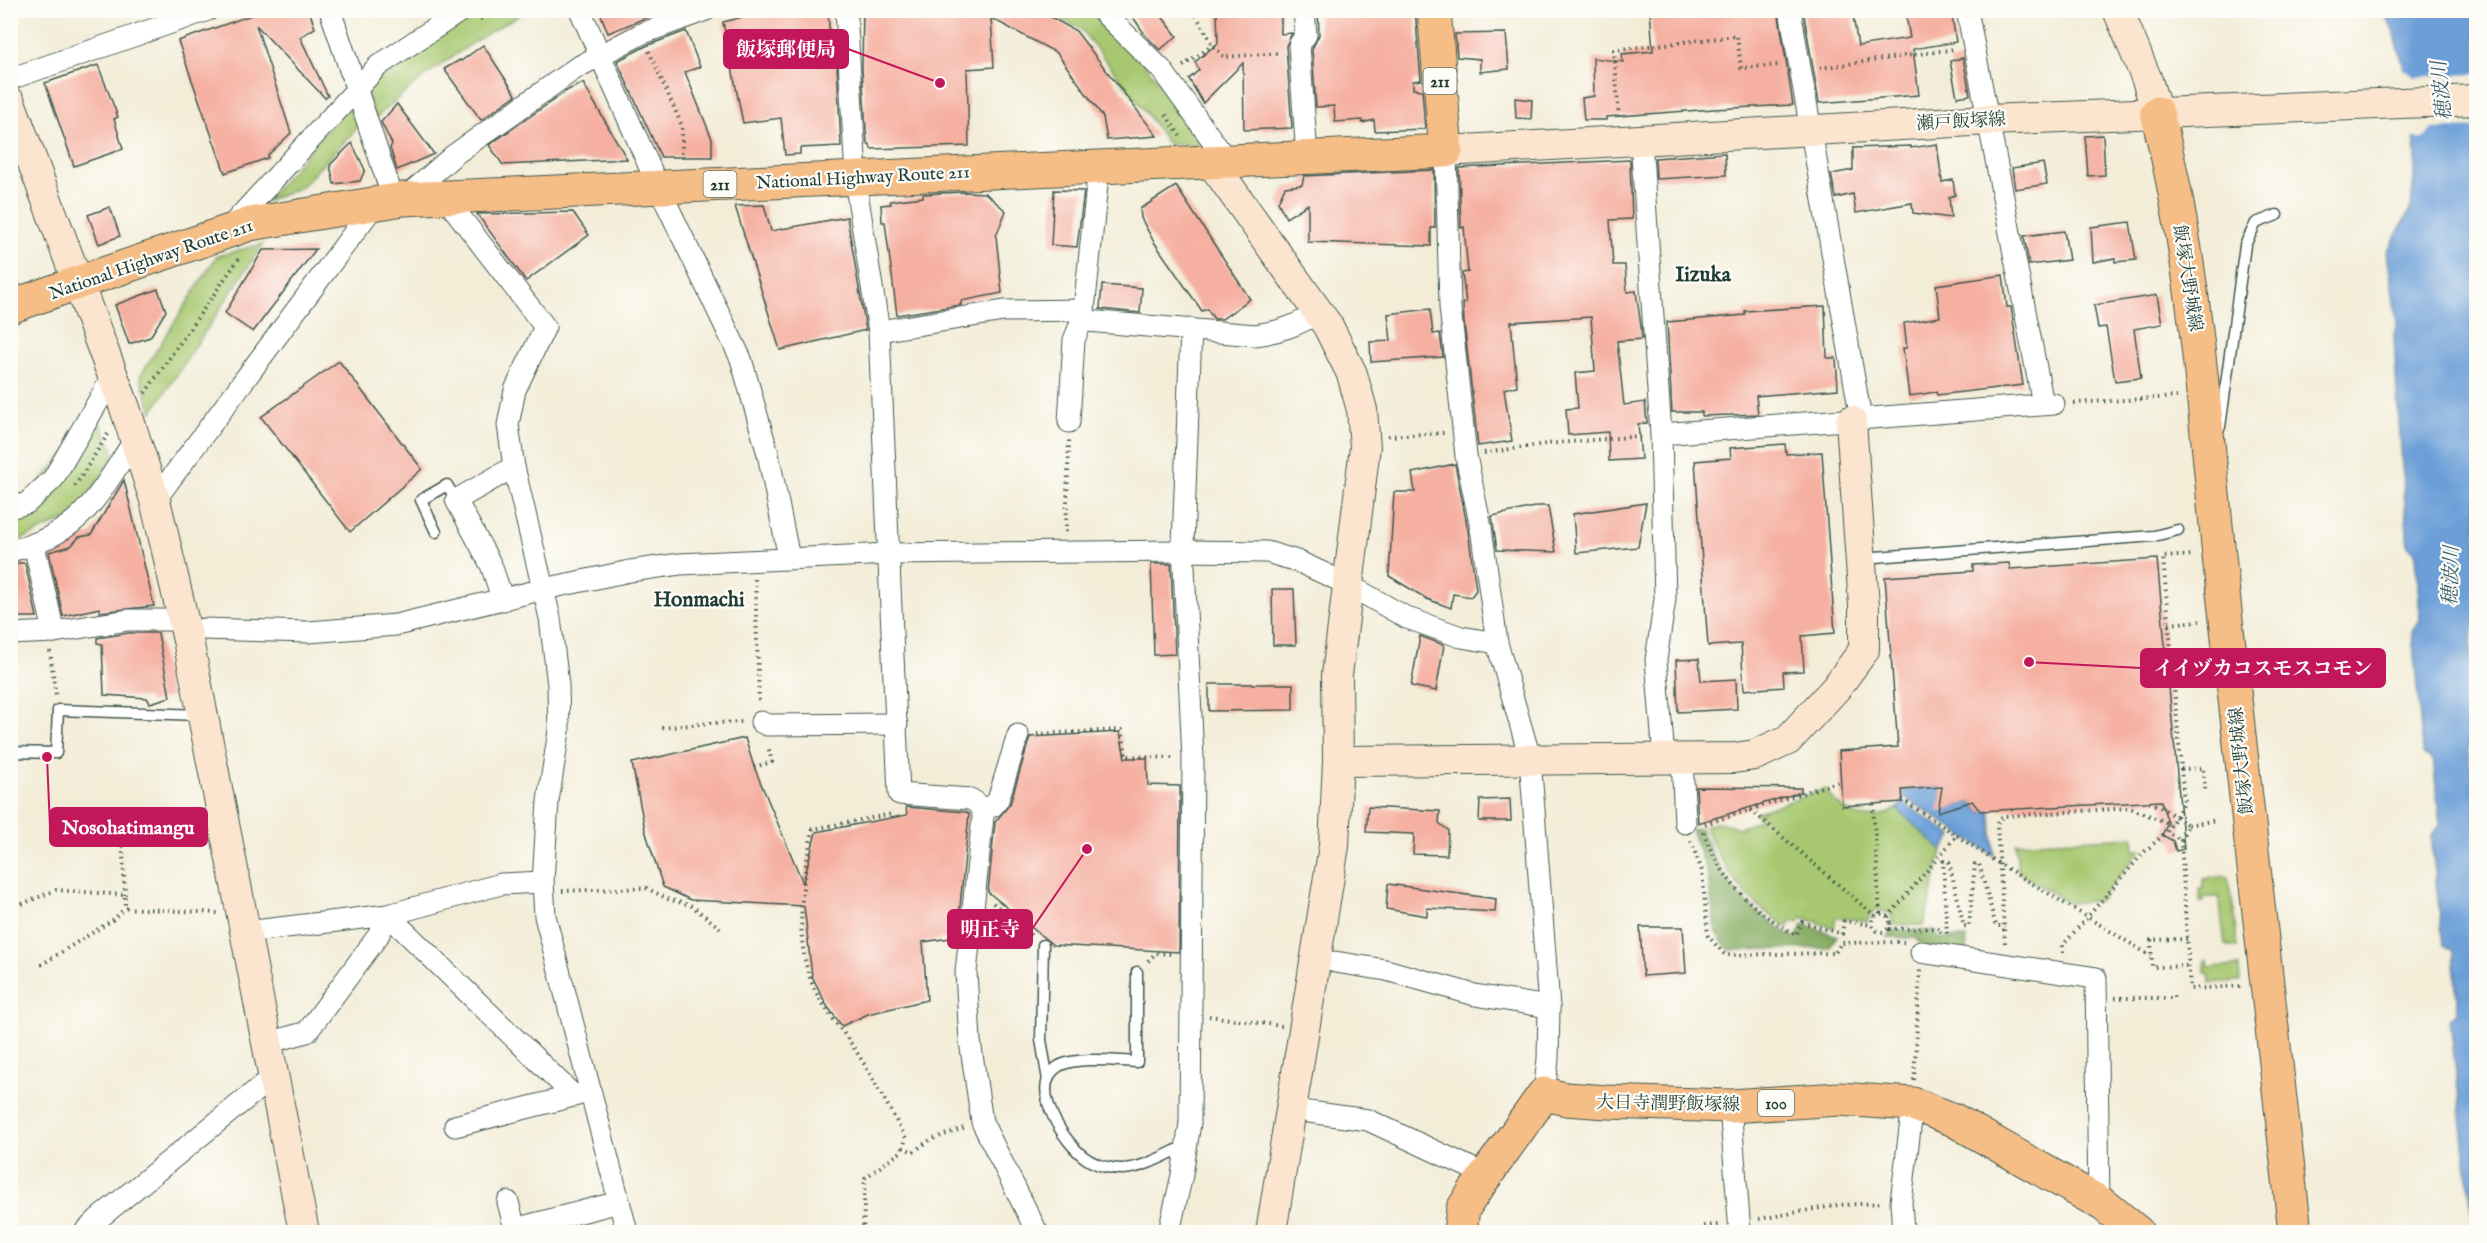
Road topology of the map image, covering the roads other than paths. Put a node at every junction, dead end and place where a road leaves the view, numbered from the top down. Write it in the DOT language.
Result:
graph roads {
  1 [pos="208,10"];
  2 [pos="330,10"];
  3 [pos="462,10"];
  4 [pos="580,10"];
  5 [pos="706,10"];
  6 [pos="846,10"];
  7 [pos="1101,10"];
  8 [pos="1304,10"];
  9 [pos="1434,10"];
  10 [pos="1790,10"];
  11 [pos="1967,10"];
  12 [pos="2118,10"];
  13 [pos="601,56"];
  14 [pos="10,79"];
  15 [pos="357,89"];
  16 [pos="2476,100"];
  17 [pos="10,102"];
  18 [pos="2165,113"];
  19 [pos="1989,120"];
  20 [pos="1812,130"];
  21 [pos="1630,131"];
  22 [pos="1446,151"];
  23 [pos="1307,157"];
  24 [pos="1220,162"];
  25 [pos="1099,166"];
  26 [pos="669,175"];
  27 [pos="856,177"];
  28 [pos="444,196"];
  29 [pos="391,201"];
  30 [pos="2277,215"];
  31 [pos="236,239"];
  32 [pos="77,283"];
  33 [pos="10,308"];
  34 [pos="1319,312"];
  35 [pos="1084,313"];
  36 [pos="1191,329"];
  37 [pos="879,331"];
  38 [pos="113,376"];
  39 [pos="1856,420"];
  40 [pos="1070,422"];
  41 [pos="1661,434"];
  42 [pos="136,438"];
  43 [pos="514,467"];
  44 [pos="2212,489"];
  45 [pos="155,500"];
  46 [pos="456,500"];
  47 [pos="10,508"];
  48 [pos="2178,530"];
  49 [pos="436,532"];
  50 [pos="34,545"];
  51 [pos="10,551"];
  52 [pos="1183,551"];
  53 [pos="889,554"];
  54 [pos="789,558"];
  55 [pos="1860,558"];
  56 [pos="1347,584"];
  57 [pos="544,590"];
  58 [pos="503,600"];
  59 [pos="193,625"];
  60 [pos="51,632"];
  61 [pos="10,634"];
  62 [pos="1497,643"];
  63 [pos="203,715"];
  64 [pos="761,722"];
  65 [pos="897,724"];
  66 [pos="1018,735"];
  67 [pos="10,752"];
  68 [pos="1530,758"];
  69 [pos="1673,758"];
  70 [pos="1338,761"];
  71 [pos="982,809"];
  72 [pos="1685,823"];
  73 [pos="543,887"];
  74 [pos="388,915"];
  75 [pos="235,922"];
  76 [pos="1043,945"];
  77 [pos="1921,952"];
  78 [pos="1335,962"];
  79 [pos="1137,972"];
  80 [pos="1549,1007"];
  81 [pos="268,1043"];
  82 [pos="274,1075"];
  83 [pos="1048,1081"];
  84 [pos="582,1093"];
  85 [pos="1544,1094"];
  86 [pos="1913,1104"];
  87 [pos="1730,1106"];
  88 [pos="1309,1112"];
  89 [pos="454,1126"];
  90 [pos="1187,1144"];
  91 [pos="1486,1175"];
  92 [pos="508,1202"];
  93 [pos="619,1202"];
  94 [pos="2099,1203"];
  95 [pos="1740,1228"];
  96 [pos="516,1231"];
  97 [pos="85,1233"];
  98 [pos="304,1233"];
  99 [pos="627,1233"];
  100 [pos="1037,1233"];
  101 [pos="1169,1233"];
  102 [pos="1270,1233"];
  103 [pos="1460,1233"];
  104 [pos="1903,1233"];
  105 [pos="2137,1233"];
  106 [pos="2295,1233"];
  1 -- 14 [label="street"];
  2 -- 15 [label="street"];
  3 -- 15 [label="street"];
  4 -- 13 [label="street"];
  5 -- 13 [label="street"];
  6 -- 27 [label="street"];
  7 -- 24 [label="street"];
  8 -- 23 [label="street"];
  9 -- 22 [label="main road, 211"];
  10 -- 20 [label="street"];
  11 -- 19 [label="street"];
  12 -- 18 [label="street"];
  13 -- 26 [label="street"];
  13 -- 29 [label="street"];
  15 -- 29 [label="street"];
  15 -- 31 [label="street"];
  16 -- 18 [label="street, 瀬戸飯塚線"];
  17 -- 32 [label="street"];
  18 -- 19 [label="street, 瀬戸飯塚線"];
  18 -- 44 [label="main road, 飯塚大野城線"];
  19 -- 20 [label="street, 瀬戸飯塚線"];
  19 -- 39 [label="street"];
  20 -- 21 [label="street, 瀬戸飯塚線"];
  20 -- 39 [label="street"];
  21 -- 22 [label="street, 瀬戸飯塚線"];
  21 -- 41 [label="street"];
  22 -- 23 [label="main road, National Highway Route 211 / 211"];
  22 -- 62 [label="street"];
  23 -- 24 [label="main road, National Highway Route 211 / 211"];
  24 -- 25 [label="main road, National Highway Route 211 / 211"];
  24 -- 34 [label="street"];
  25 -- 27 [label="main road, National Highway Route 211 / 211"];
  25 -- 35 [label="street"];
  26 -- 27 [label="main road, National Highway Route 211 / 211"];
  26 -- 28 [label="main road, National Highway Route 211 / 211"];
  26 -- 54 [label="street"];
  27 -- 37 [label="street"];
  28 -- 29 [label="main road, National Highway Route 211 / 211"];
  28 -- 43 [label="street"];
  29 -- 31 [label="main road, National Highway Route 211 / 211"];
  29 -- 45 [label="street"];
  30 -- 44 [label="lane"];
  31 -- 32 [label="main road, National Highway Route 211 / 211"];
  32 -- 33 [label="main road, National Highway Route 211 / 211"];
  32 -- 38 [label="street"];
  34 -- 36 [label="street"];
  34 -- 56 [label="street"];
  35 -- 36 [label="street"];
  35 -- 37 [label="street"];
  35 -- 40 [label="street"];
  36 -- 52 [label="street"];
  37 -- 53 [label="street"];
  38 -- 42 [label="street"];
  38 -- 47 [label="street"];
  39 -- 41 [label="street"];
  39 -- 55 [label="street"];
  41 -- 69 [label="street"];
  42 -- 45 [label="street"];
  42 -- 50 [label="street"];
  43 -- 46 [label="street"];
  43 -- 57 [label="street"];
  44 -- 106 [label="main road, 飯塚大野城線"];
  45 -- 59 [label="street"];
  46 -- 49 [label="lane"];
  46 -- 58 [label="street"];
  48 -- 55 [label="lane"];
  50 -- 51 [label="street"];
  50 -- 60 [label="street"];
  52 -- 53 [label="street"];
  52 -- 56 [label="street"];
  52 -- 90 [label="street"];
  53 -- 54 [label="street"];
  53 -- 65 [label="street"];
  54 -- 57 [label="street"];
  55 -- 69 [label="street"];
  56 -- 62 [label="street"];
  56 -- 70 [label="street"];
  57 -- 58 [label="street"];
  57 -- 73 [label="street"];
  58 -- 59 [label="street"];
  59 -- 60 [label="street"];
  59 -- 63 [label="street"];
  60 -- 61 [label="street"];
  62 -- 68 [label="street"];
  63 -- 67 [label="lane"];
  63 -- 75 [label="street"];
  64 -- 65 [label="street"];
  65 -- 71 [label="street"];
  66 -- 71 [label="street"];
  68 -- 69 [label="street"];
  68 -- 70 [label="street"];
  68 -- 80 [label="street"];
  69 -- 72 [label="street"];
  70 -- 102 [label="street"];
  71 -- 100 [label="street"];
  73 -- 74 [label="street"];
  73 -- 84 [label="street"];
  74 -- 75 [label="street"];
  74 -- 81 [label="street"];
  74 -- 84 [label="street"];
  75 -- 81 [label="street"];
  76 -- 83 [label="lane"];
  77 -- 94 [label="street"];
  78 -- 80 [label="street"];
  79 -- 83 [label="lane"];
  80 -- 85 [label="street"];
  81 -- 82 [label="street"];
  82 -- 97 [label="street"];
  82 -- 98 [label="street"];
  83 -- 90 [label="lane"];
  84 -- 89 [label="street"];
  84 -- 93 [label="street"];
  85 -- 87 [label="main road, 大日寺潤野飯塚線 / 100"];
  85 -- 91 [label="main road"];
  86 -- 87 [label="main road, 大日寺潤野飯塚線 / 100"];
  86 -- 94 [label="main road, 大日寺潤野飯塚線 / 100"];
  86 -- 104 [label="street"];
  87 -- 95 [label="street"];
  88 -- 91 [label="street"];
  90 -- 101 [label="street"];
  91 -- 103 [label="main road"];
  92 -- 96 [label="street"];
  93 -- 96 [label="street"];
  93 -- 99 [label="street"];
  94 -- 105 [label="main road, 大日寺潤野飯塚線 / 100"];
}
